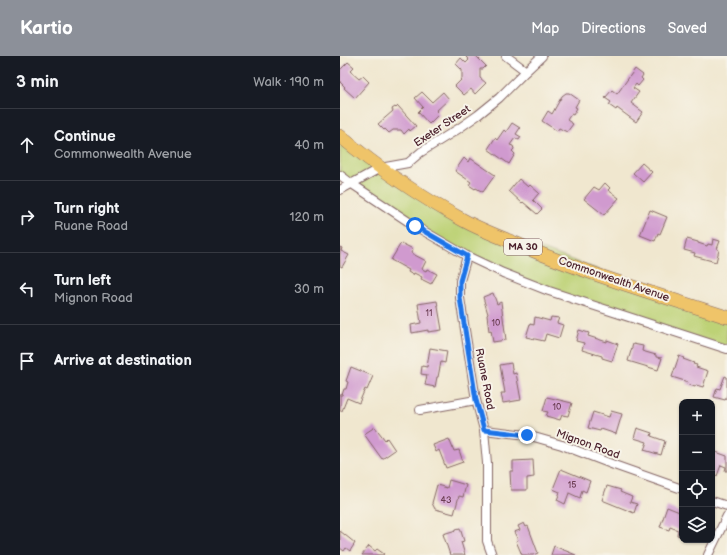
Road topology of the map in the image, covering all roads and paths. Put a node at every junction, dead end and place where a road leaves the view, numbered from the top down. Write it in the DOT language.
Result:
graph roads {
  1 [pos="506,56"];
  2 [pos="542,56"];
  3 [pos="526,71"];
  4 [pos="340,136"];
  5 [pos="380,168"];
  6 [pos="340,175"];
  7 [pos="352,184"];
  8 [pos="340,190"];
  9 [pos="467,256"];
  10 [pos="727,316"];
  11 [pos="727,349"];
  12 [pos="476,400"];
  13 [pos="420,410"];
  14 [pos="484,430"];
  15 [pos="679,488"];
  16 [pos="715,501"];
  17 [pos="727,506"];
  18 [pos="727,516"];
  19 [pos="492,555"];
  20 [pos="708,555"];
  1 -- 3 [label="street"];
  2 -- 3 [label="street, Exeter Street"];
  3 -- 5 [label="street, Exeter Street"];
  4 -- 5 [label="main road, Commonwealth Avenue / MA 30"];
  5 -- 7 [label="street, Exeter Street"];
  5 -- 10 [label="main road, Commonwealth Avenue / MA 30"];
  6 -- 7 [label="street"];
  7 -- 8 [label="street, Exeter Street"];
  7 -- 9 [label="street"];
  9 -- 11 [label="street"];
  9 -- 12 [label="street, Ruane Road"];
  12 -- 13 [label="street"];
  12 -- 14 [label="street, Ruane Road"];
  14 -- 15 [label="street, Mignon Road"];
  14 -- 19 [label="street, Ruane Road"];
  16 -- 17 [label="street"];
  18 -- 20 [label="street"];
}
